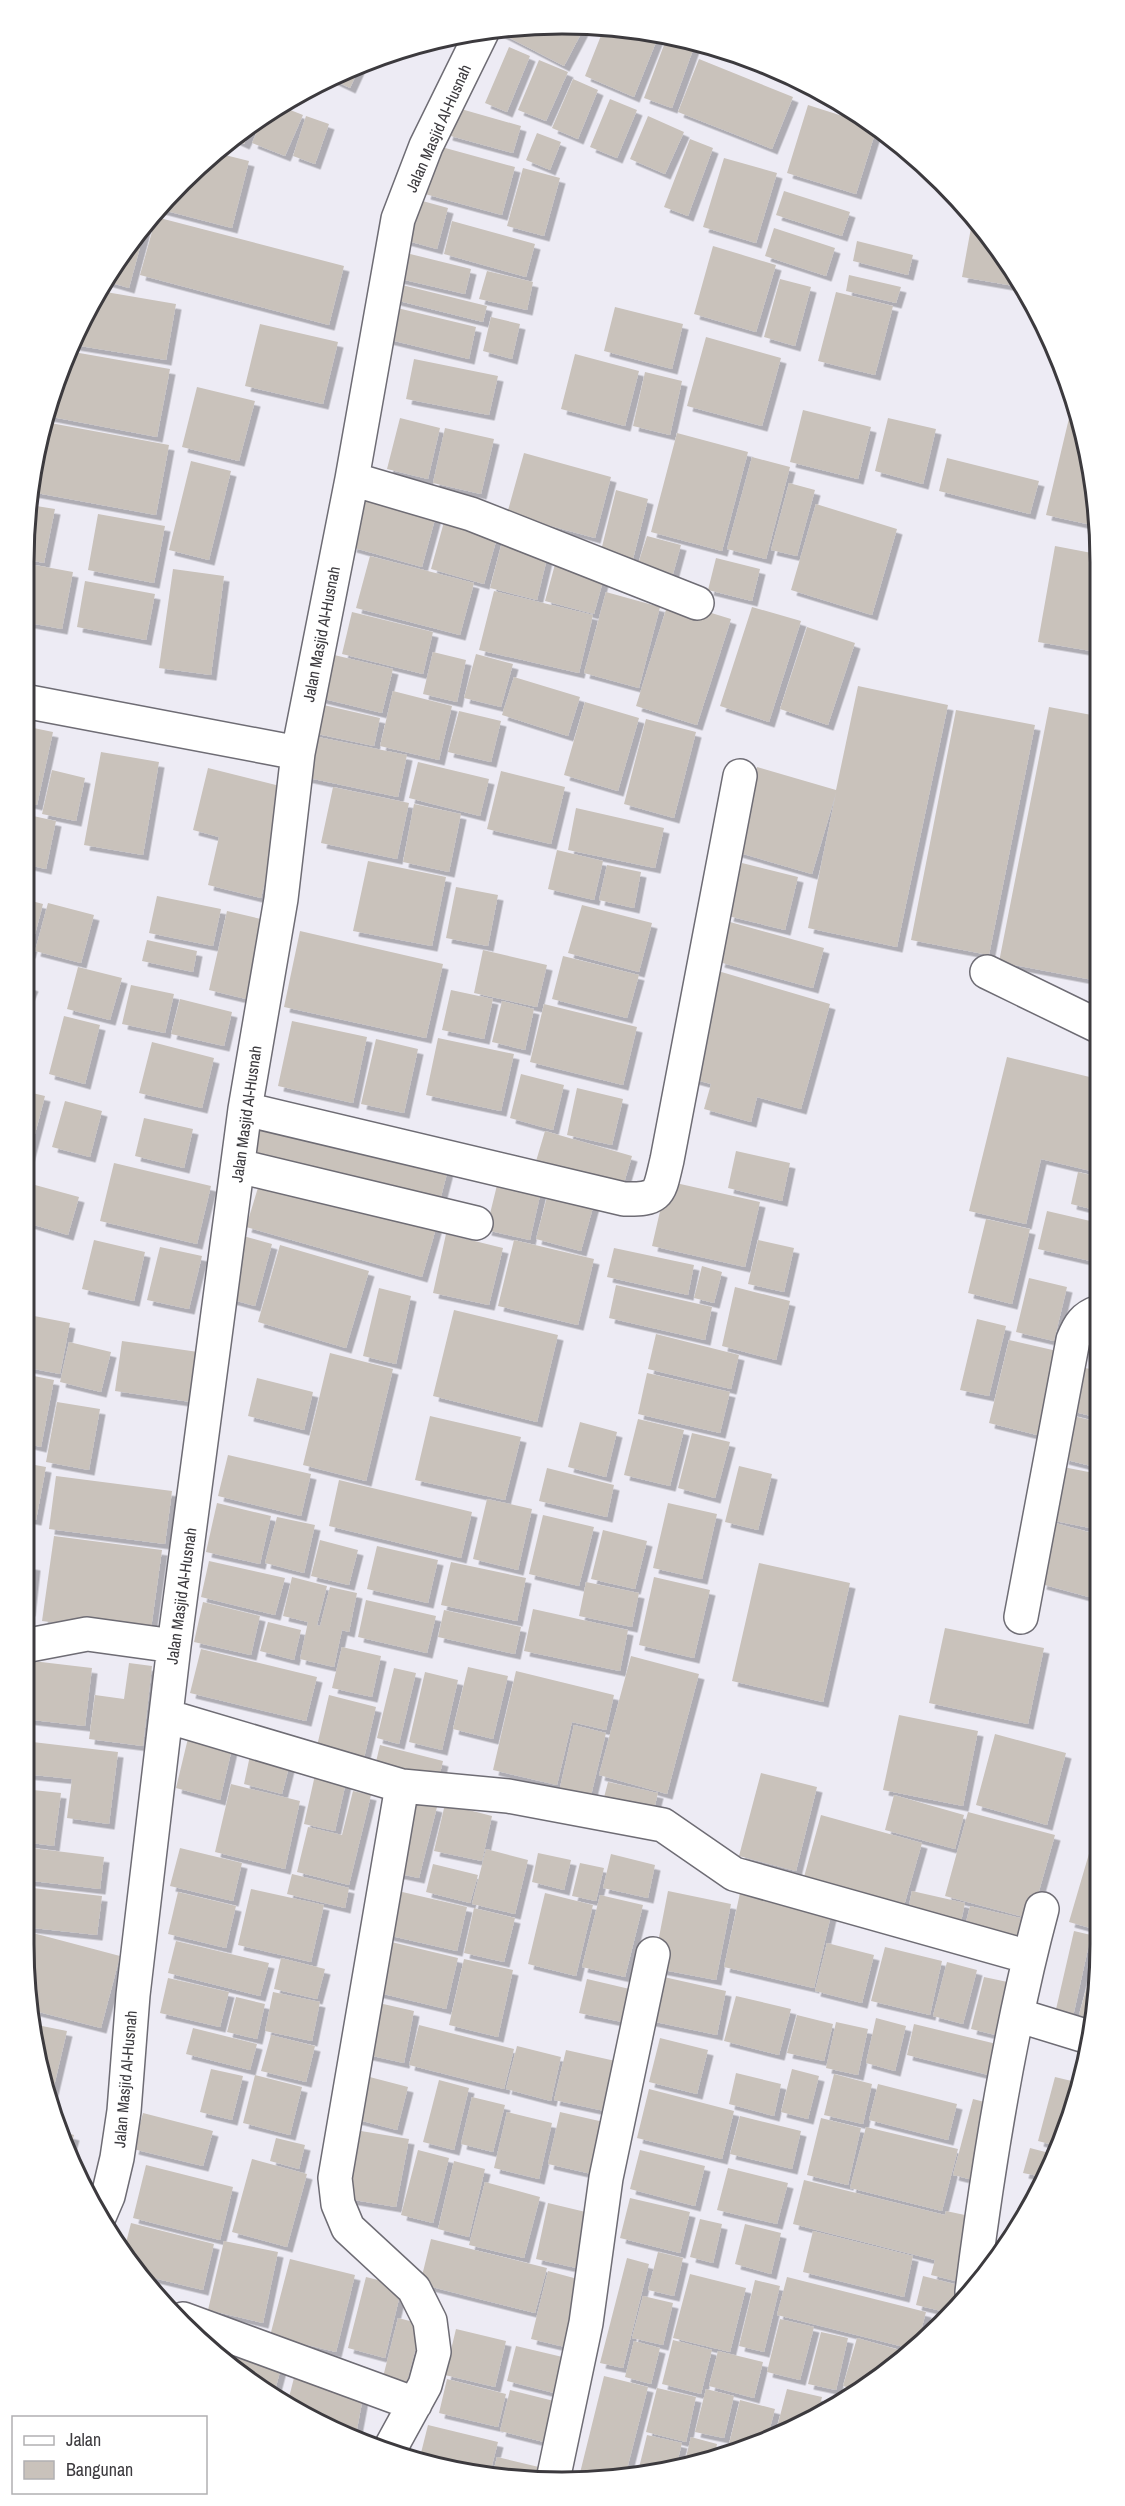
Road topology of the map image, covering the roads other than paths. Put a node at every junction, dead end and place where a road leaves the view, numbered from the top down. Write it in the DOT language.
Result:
graph roads {
  1 [pos="477,42"];
  2 [pos="352,479"];
  3 [pos="697,603"];
  4 [pos="34,703"];
  5 [pos="298,753"];
  6 [pos="740,776"];
  7 [pos="987,972"];
  8 [pos="1090,1022"];
  9 [pos="245,1109"];
  10 [pos="238,1166"];
  11 [pos="476,1223"];
  12 [pos="1090,1315"];
  13 [pos="1022,1617"];
  14 [pos="34,1644"];
  15 [pos="174,1646"];
  16 [pos="166,1716"];
  17 [pos="402,1786"];
  18 [pos="1042,1909"];
  19 [pos="653,1954"];
  20 [pos="1029,1957"];
  21 [pos="1017,2015"];
  22 [pos="1082,2035"];
  23 [pos="104,2206"];
  24 [pos="974,2273"];
  25 [pos="197,2324"];
  26 [pos="415,2404"];
  27 [pos="393,2443"];
  28 [pos="555,2472"];
  1 -- 2 [label="street, Jalan Masjid Al-Husnah"];
  2 -- 3 [label="street"];
  2 -- 5 [label="street, Jalan Masjid Al-Husnah"];
  4 -- 5 [label="street"];
  5 -- 9 [label="street, Jalan Masjid Al-Husnah"];
  6 -- 9 [label="street"];
  7 -- 8 [label="street"];
  9 -- 10 [label="street, Jalan Masjid Al-Husnah"];
  10 -- 11 [label="street"];
  10 -- 15 [label="street, Jalan Masjid Al-Husnah"];
  12 -- 13 [label="street"];
  14 -- 15 [label="street"];
  15 -- 16 [label="street, Jalan Masjid Al-Husnah"];
  16 -- 17 [label="street"];
  16 -- 23 [label="street, Jalan Masjid Al-Husnah"];
  17 -- 20 [label="street"];
  17 -- 26 [label="street"];
  18 -- 20 [label="street"];
  19 -- 28 [label="street"];
  20 -- 21 [label="street"];
  21 -- 22 [label="street"];
  21 -- 24 [label="street"];
  25 -- 26 [label="street"];
  26 -- 27 [label="street"];
}
